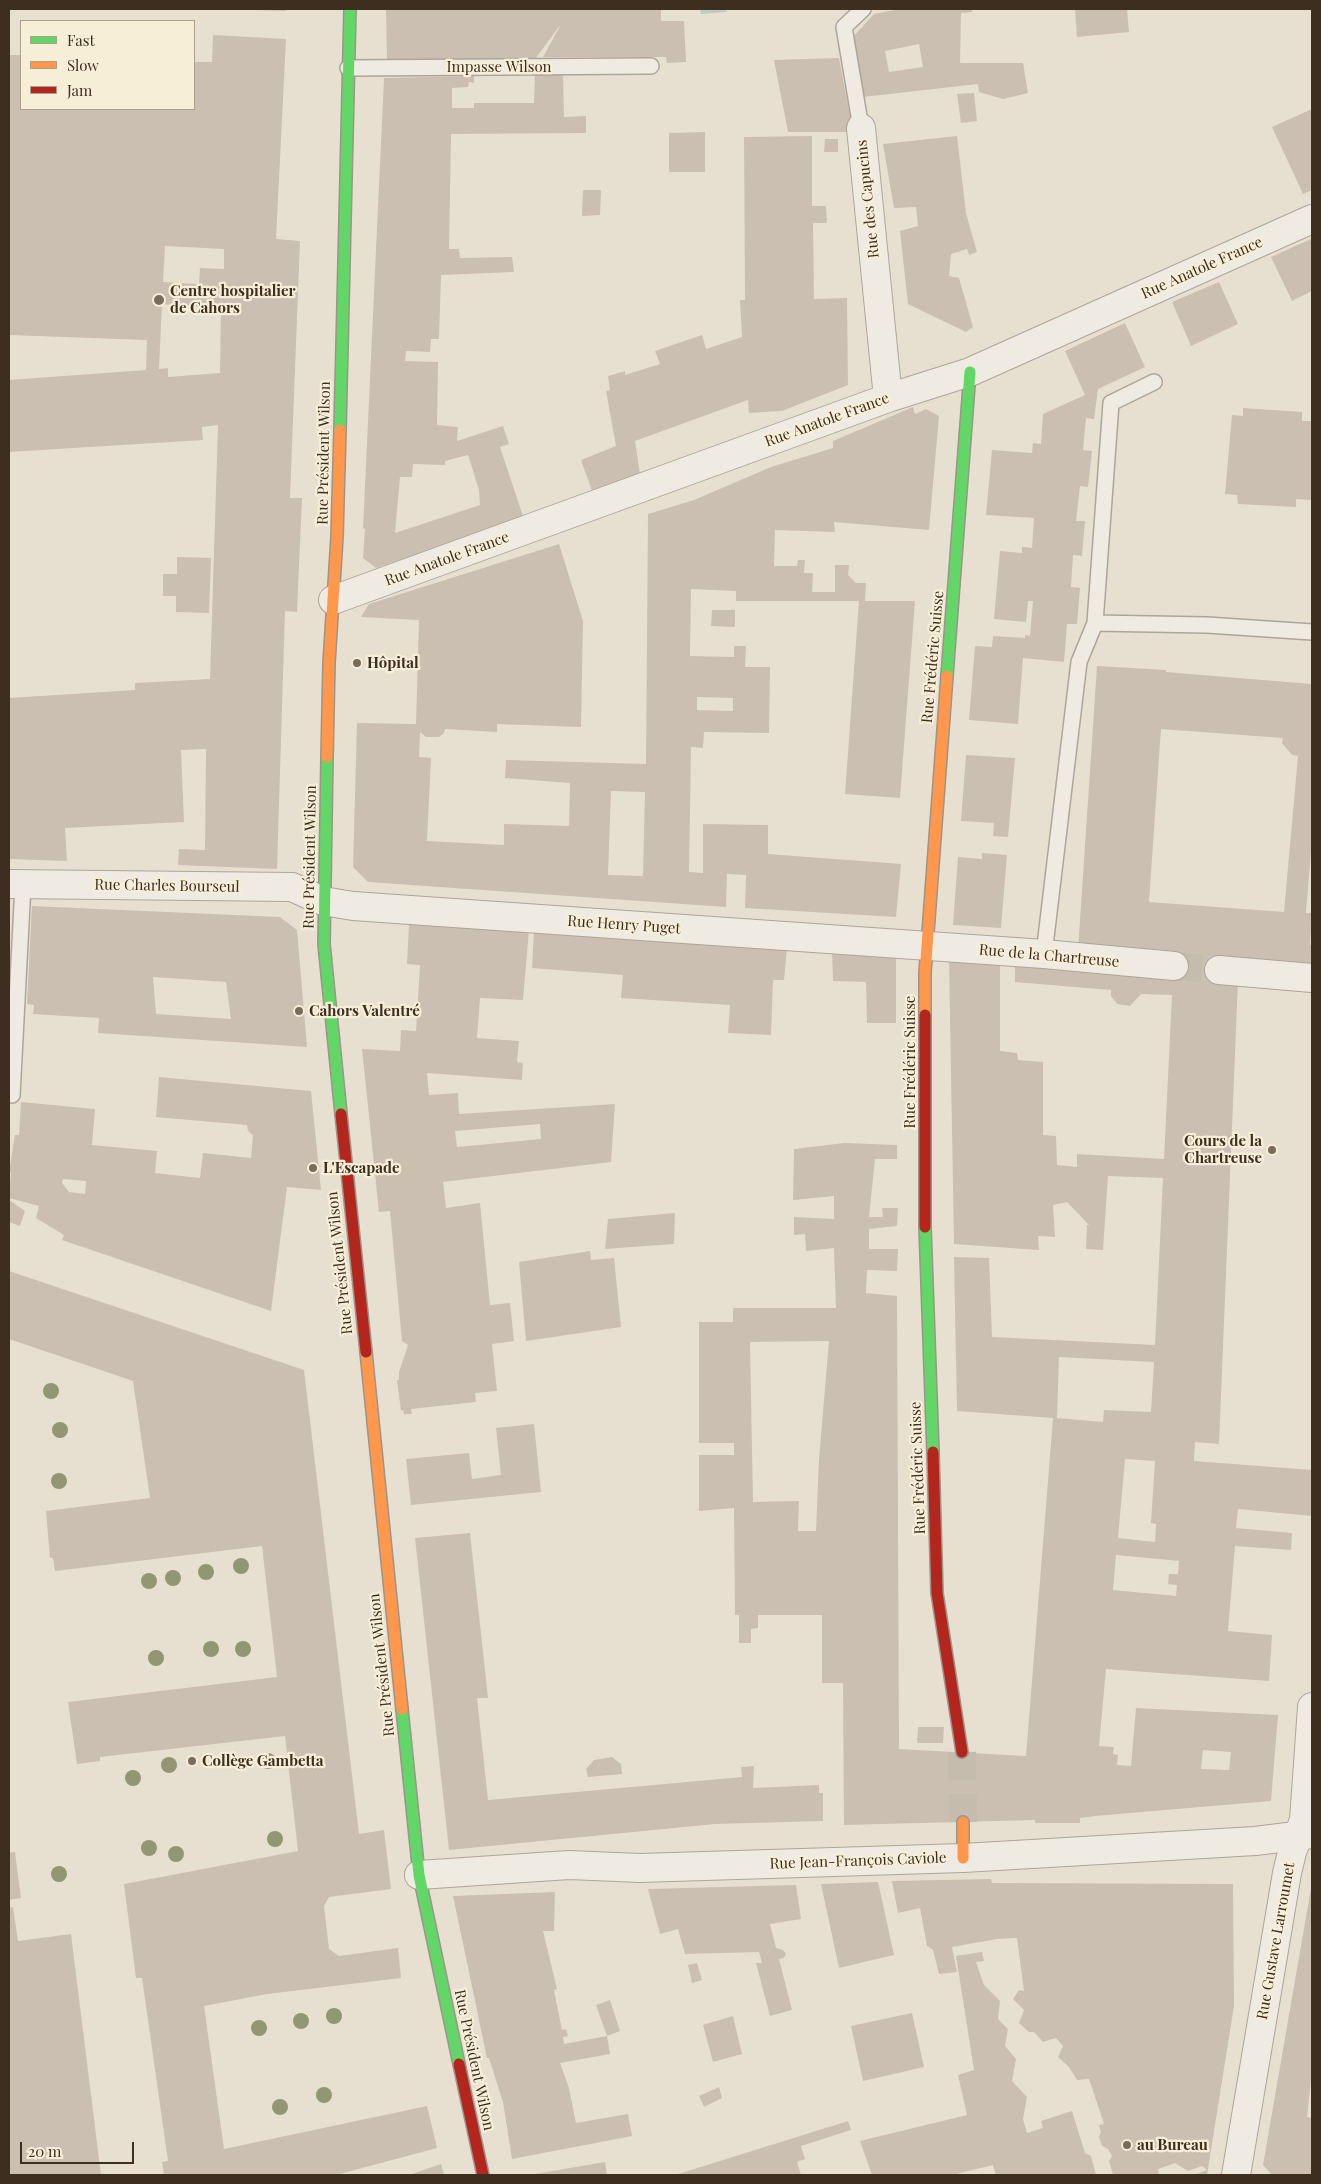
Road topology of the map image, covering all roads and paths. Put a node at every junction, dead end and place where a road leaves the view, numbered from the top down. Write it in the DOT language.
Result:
graph roads {
  1 [pos="350,9"];
  2 [pos="863,9"];
  3 [pos="652,66"];
  4 [pos="348,68"];
  5 [pos="861,128"];
  6 [pos="1312,219"];
  7 [pos="970,372"];
  8 [pos="1154,382"];
  9 [pos="888,398"];
  10 [pos="333,600"];
  11 [pos="1095,623"];
  12 [pos="1312,632"];
  13 [pos="16,884"];
  14 [pos="323,901"];
  15 [pos="925,946"];
  16 [pos="1044,954"];
  17 [pos="1174,966"];
  18 [pos="1219,970"];
  19 [pos="1312,978"];
  20 [pos="12,1095"];
  21 [pos="1312,1707"];
  22 [pos="962,1752"];
  23 [pos="963,1822"];
  24 [pos="1304,1836"];
  25 [pos="963,1858"];
  26 [pos="419,1875"];
  27 [pos="483,2175"];
  28 [pos="1236,2175"];
  1 -- 4 [label="street, Rue Président Wilson"];
  2 -- 5 [label="lane, Rue des Capucins"];
  3 -- 4 [label="lane, Impasse Wilson"];
  4 -- 10 [label="street, Rue Président Wilson"];
  5 -- 9 [label="street, Rue des Capucins"];
  6 -- 7 [label="street, Rue Anatole France"];
  7 -- 9 [label="street, Rue Anatole France"];
  7 -- 15 [label="street, Rue Frédéric Suisse"];
  8 -- 11 [label="lane"];
  9 -- 10 [label="street, Rue Anatole France"];
  10 -- 14 [label="street, Rue Président Wilson"];
  11 -- 12 [label="lane"];
  11 -- 16 [label="lane"];
  13 -- 14 [label="street, Rue Charles Bourseul"];
  13 -- 20 [label="lane"];
  14 -- 15 [label="street, Rue Henry Puget"];
  14 -- 26 [label="street, Rue Président Wilson"];
  15 -- 16 [label="street, Rue de la Chartreuse"];
  15 -- 22 [label="street, Rue Frédéric Suisse"];
  16 -- 17 [label="street, Rue de la Chartreuse"];
  18 -- 19 [label="street"];
  21 -- 24 [label="street, Rue Gustave Larroumet"];
  23 -- 25 [label="street"];
  24 -- 25 [label="street, Rue Jean-François Caviole"];
  24 -- 28 [label="street, Rue Gustave Larroumet"];
  25 -- 26 [label="street, Rue Jean-François Caviole"];
  26 -- 27 [label="street, Rue Président Wilson"];
}
